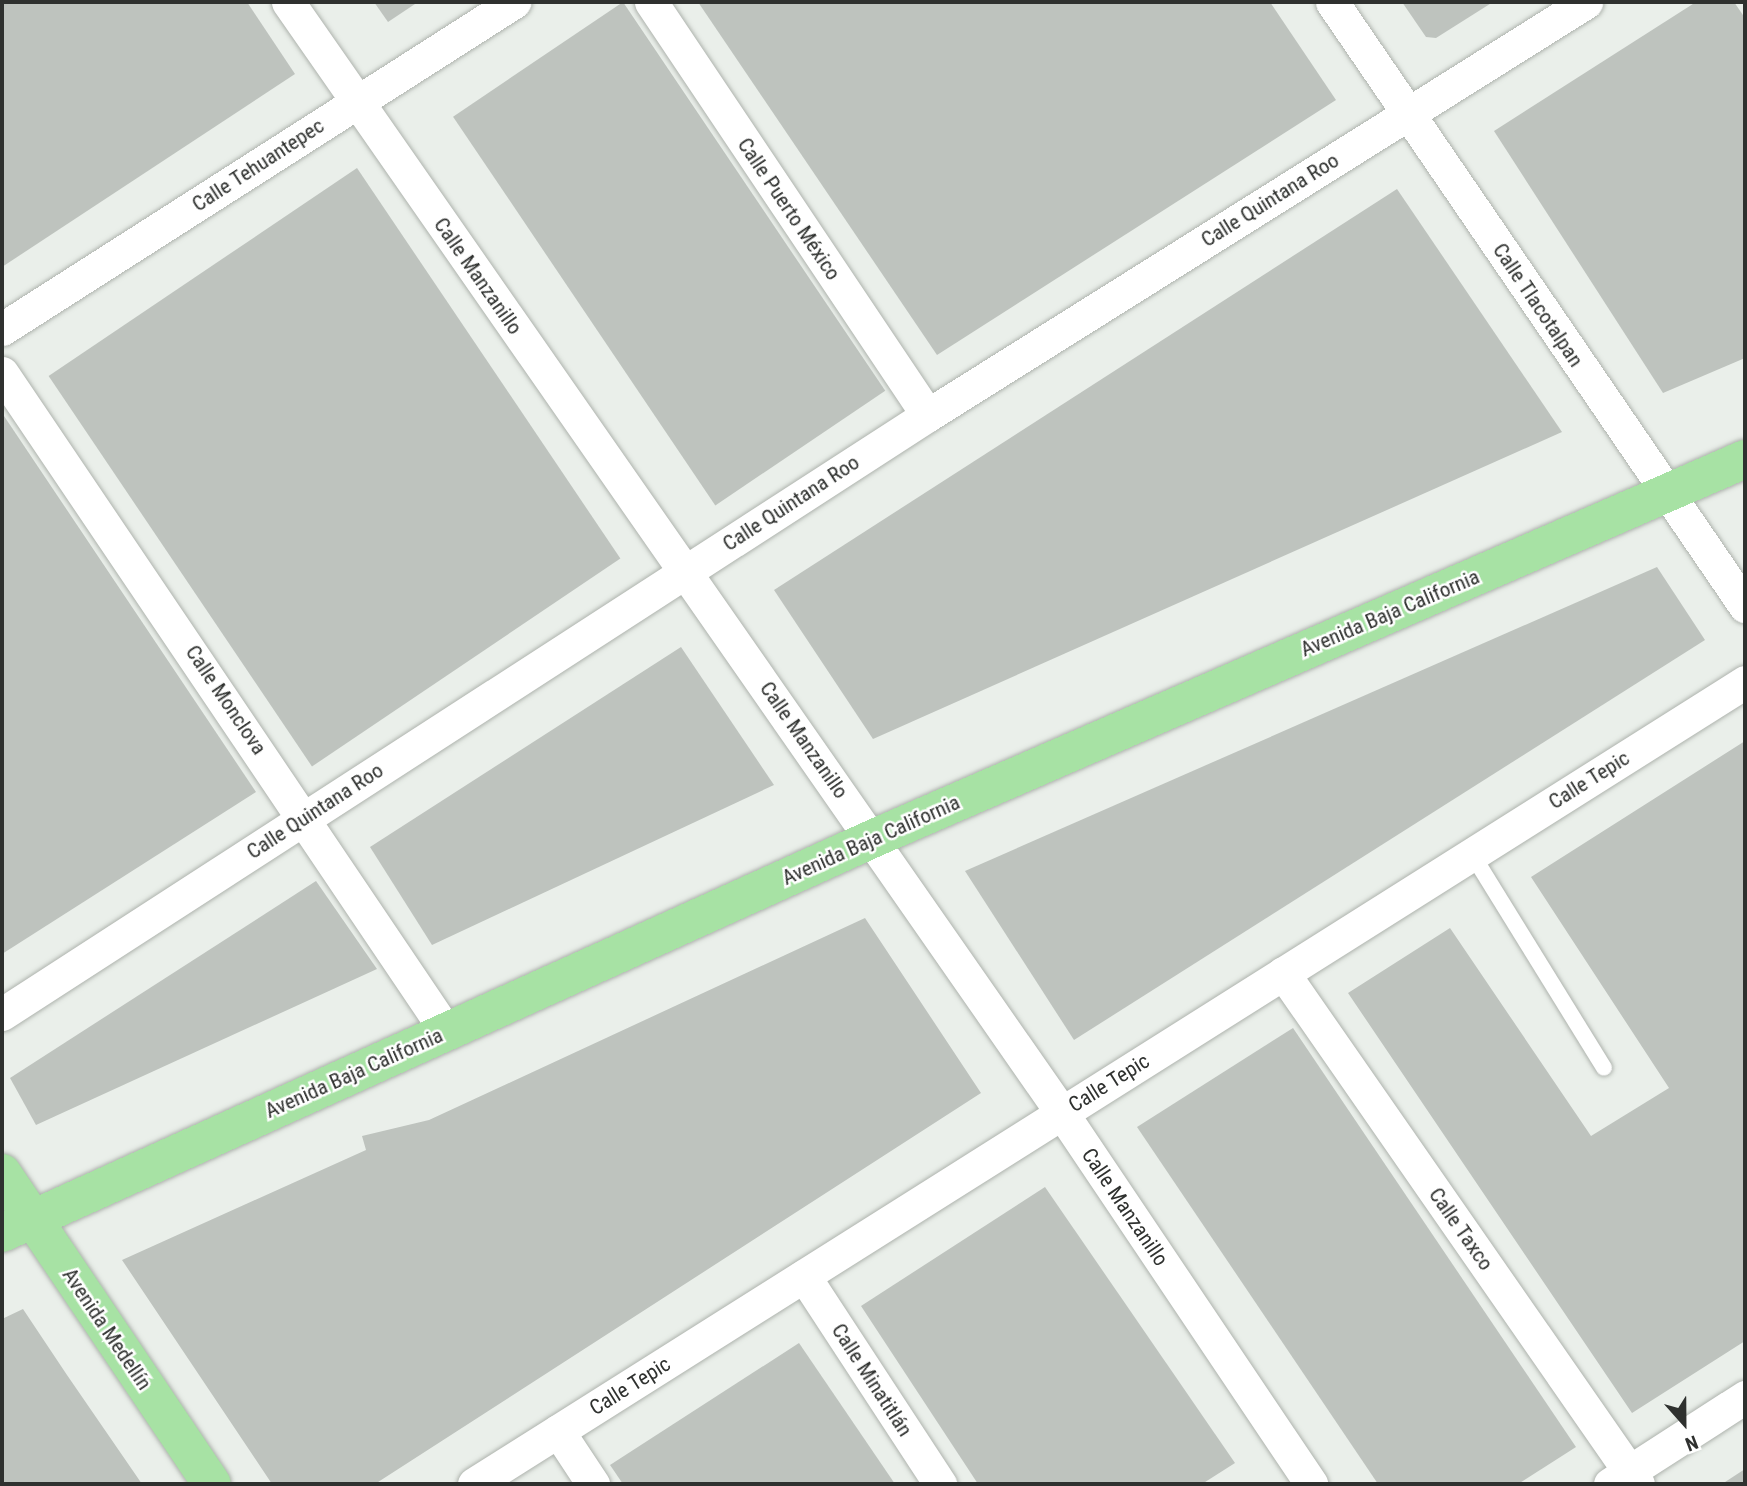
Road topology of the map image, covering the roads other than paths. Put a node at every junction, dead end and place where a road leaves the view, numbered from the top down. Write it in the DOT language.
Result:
graph roads {
  1 [pos="289,2"];
  2 [pos="514,2"];
  3 [pos="651,2"];
  4 [pos="1332,2"];
  5 [pos="1586,2"];
  6 [pos="356,103"];
  7 [pos="1408,114"];
  8 [pos="2,329"];
  9 [pos="2,373"];
  10 [pos="928,415"];
  11 [pos="1745,459"];
  12 [pos="1666,494"];
  13 [pos="685,571"];
  14 [pos="1745,606"];
  15 [pos="1745,682"];
  16 [pos="306,816"];
  17 [pos="872,839"];
  18 [pos="1472,854"];
  19 [pos="1283,973"];
  20 [pos="2,1014"];
  21 [pos="446,1031"];
  22 [pos="1604,1068"];
  23 [pos="1062,1113"];
  24 [pos="2,1173"];
  25 [pos="17,1226"];
  26 [pos="804,1276"];
  27 [pos="1745,1397"];
  28 [pos="558,1431"];
  29 [pos="1626,1480"];
  30 [pos="212,1484"];
  31 [pos="474,1484"];
  32 [pos="593,1484"];
  33 [pos="940,1484"];
  34 [pos="1311,1484"];
  1 -- 6 [label="street, Calle Manzanillo"];
  2 -- 6 [label="street, Calle Tehuantepec"];
  3 -- 10 [label="street, Calle Puerto México"];
  4 -- 7 [label="street, Calle Tlacotalpan"];
  5 -- 7 [label="street, Calle Quintana Roo"];
  6 -- 8 [label="street, Calle Tehuantepec"];
  6 -- 13 [label="street, Calle Manzanillo"];
  7 -- 10 [label="street, Calle Quintana Roo"];
  7 -- 12 [label="street, Calle Tlacotalpan"];
  9 -- 16 [label="street, Calle Monclova"];
  10 -- 13 [label="street, Calle Quintana Roo"];
  11 -- 12 [label="main road, Avenida Baja California"];
  12 -- 14 [label="street, Calle Tlacotalpan"];
  12 -- 17 [label="main road, Avenida Baja California"];
  13 -- 16 [label="street, Calle Quintana Roo"];
  13 -- 17 [label="street, Calle Manzanillo"];
  15 -- 18 [label="street, Calle Tepic"];
  16 -- 20 [label="street, Calle Quintana Roo"];
  16 -- 21 [label="street, Calle Monclova"];
  17 -- 21 [label="main road, Avenida Baja California"];
  17 -- 23 [label="street, Calle Manzanillo"];
  18 -- 19 [label="street, Calle Tepic"];
  18 -- 22 [label="lane"];
  19 -- 23 [label="street, Calle Tepic"];
  19 -- 29 [label="street, Calle Taxco"];
  21 -- 25 [label="main road, Avenida Baja California"];
  23 -- 26 [label="street, Calle Tepic"];
  23 -- 34 [label="street, Calle Manzanillo"];
  24 -- 25 [label="main road, Avenida Medellín"];
  25 -- 30 [label="main road, Avenida Medellín"];
  26 -- 28 [label="street, Calle Tepic"];
  26 -- 33 [label="street, Calle Minatitlán"];
  27 -- 29 [label="street"];
  28 -- 31 [label="street, Calle Tepic"];
  28 -- 32 [label="street"];
}
